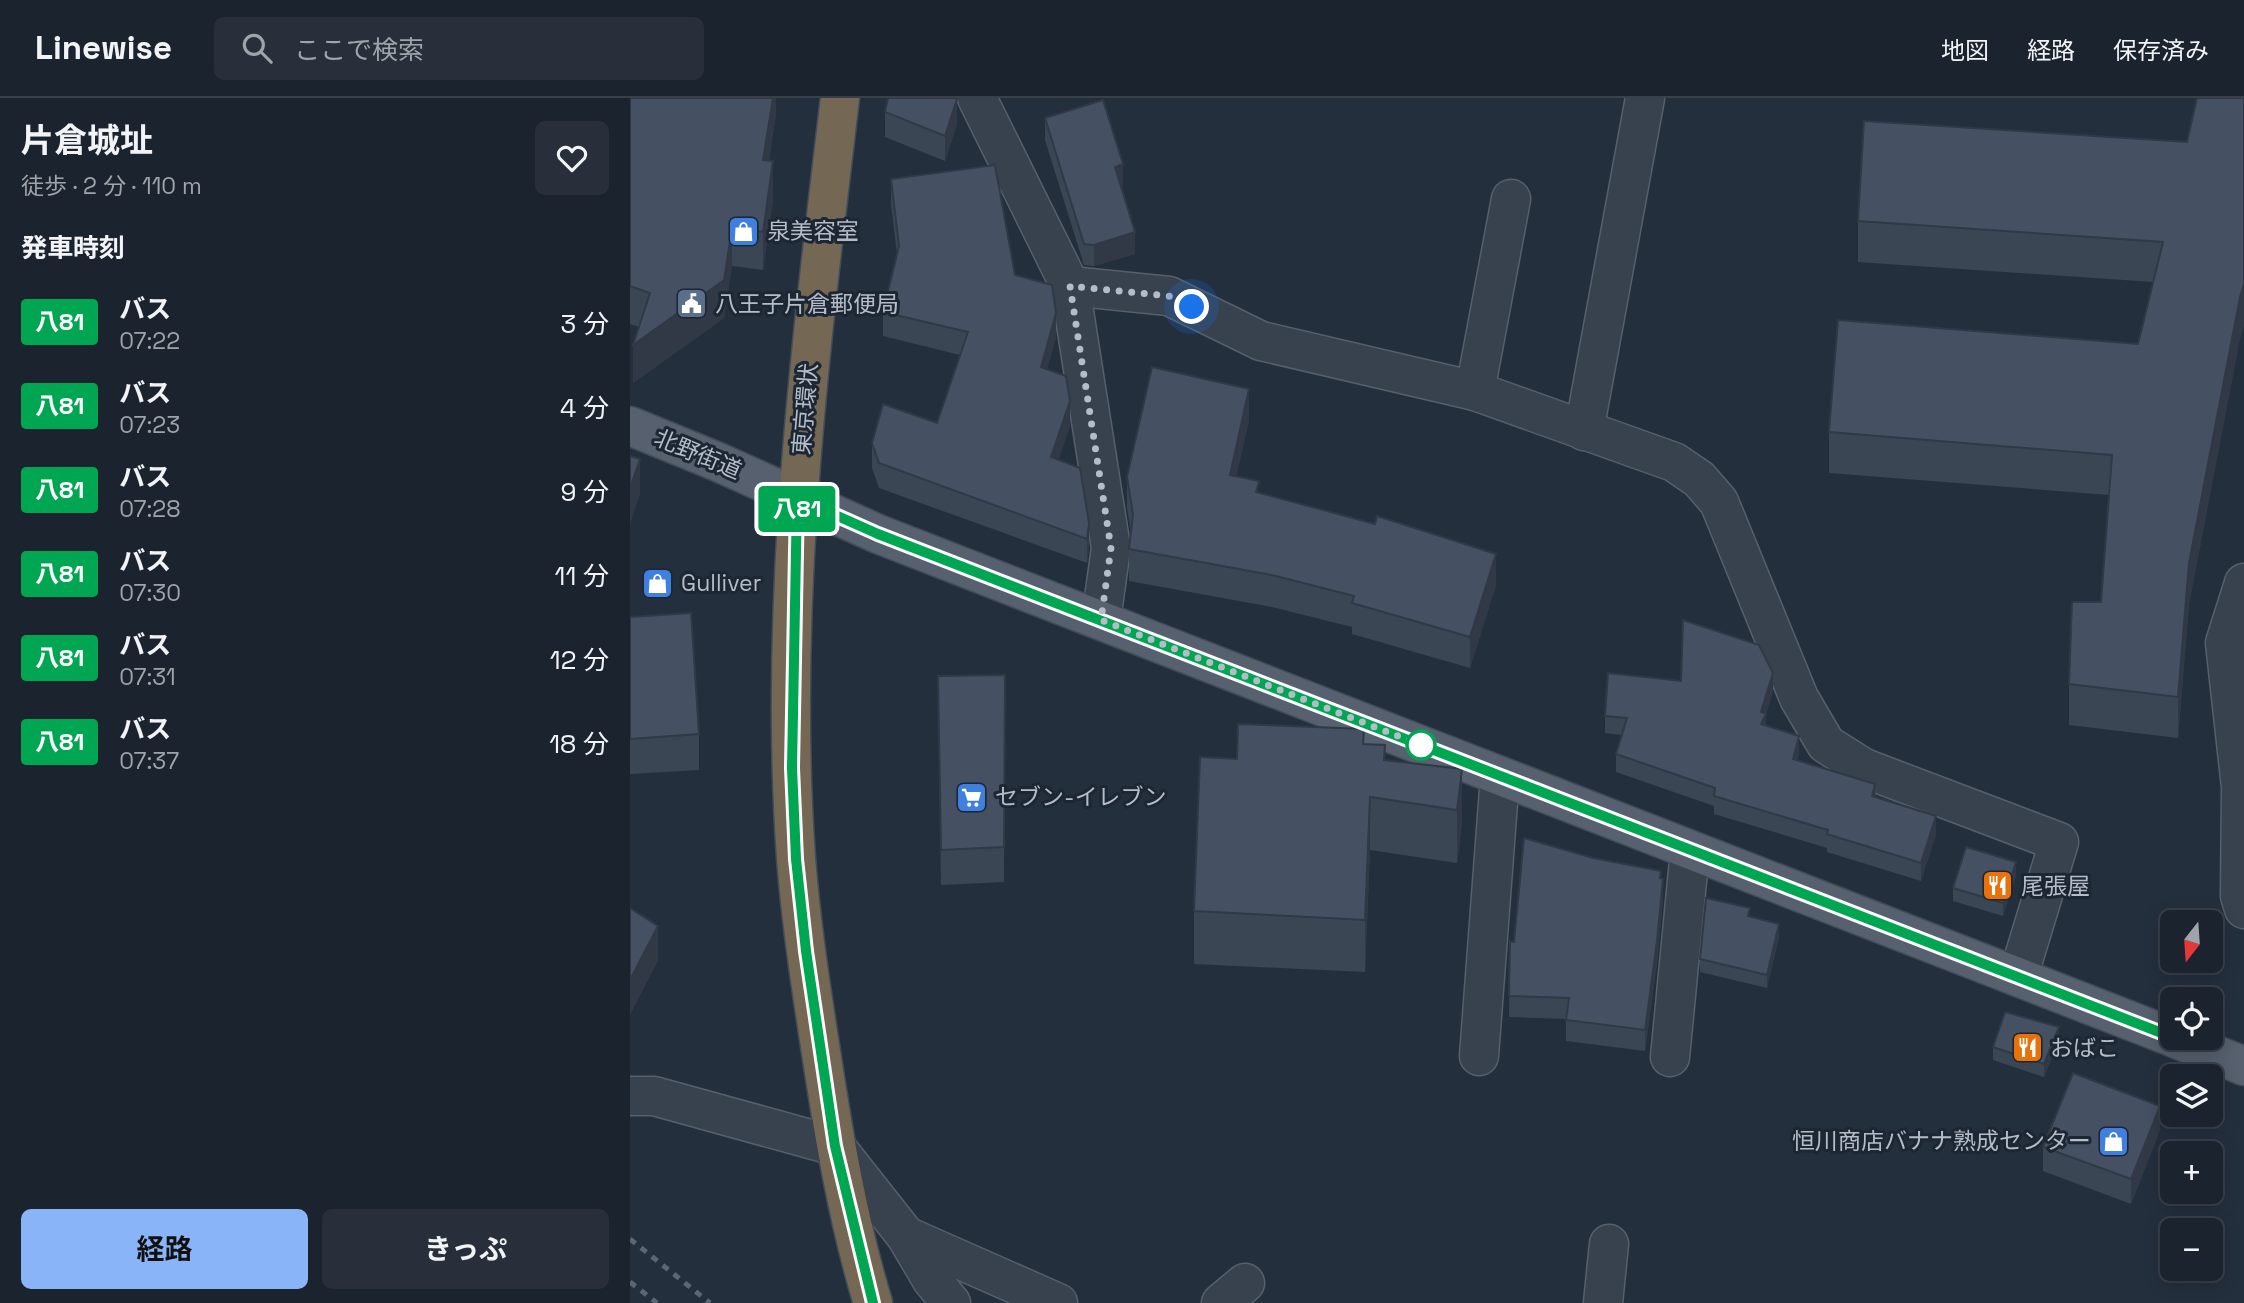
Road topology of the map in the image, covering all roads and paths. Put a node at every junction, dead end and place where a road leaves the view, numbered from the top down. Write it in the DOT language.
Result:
graph roads {
  1 [pos="840,98"];
  2 [pos="977,98"];
  3 [pos="1645,98"];
  4 [pos="1511,199"];
  5 [pos="1070,286"];
  6 [pos="1475,391"];
  7 [pos="630,426"];
  8 [pos="1584,431"];
  9 [pos="797,498"];
  10 [pos="2244,583"];
  11 [pos="1101,620"];
  12 [pos="2237,688"];
  13 [pos="1500,776"];
  14 [pos="1690,850"];
  15 [pos="2244,909"];
  16 [pos="2018,976"];
  17 [pos="2160,1032"];
  18 [pos="2205,1050"];
  19 [pos="1479,1056"];
  20 [pos="1670,1056"];
  21 [pos="2244,1066"];
  22 [pos="630,1096"];
  23 [pos="835,1146"];
  24 [pos="906,1236"];
  25 [pos="1609,1244"];
  26 [pos="873,1303"];
  27 [pos="951,1303"];
  28 [pos="1058,1303"];
  29 [pos="1603,1303"];
  1 -- 9 [label="highway, 東京環状"];
  2 -- 5 [label="street"];
  3 -- 8 [label="street"];
  4 -- 6 [label="street"];
  5 -- 6 [label="street"];
  5 -- 11 [label="street"];
  6 -- 8 [label="street"];
  7 -- 9 [label="main road, 北野街道"];
  8 -- 16 [label="street"];
  9 -- 11 [label="main road, 北野街道"];
  9 -- 23 [label="highway, 東京環状"];
  10 -- 12 [label="street"];
  11 -- 13 [label="main road, 北野街道"];
  12 -- 15 [label="street"];
  13 -- 14 [label="main road, 北野街道"];
  13 -- 19 [label="street"];
  14 -- 16 [label="main road, 北野街道"];
  14 -- 20 [label="street"];
  16 -- 17 [label="main road, 北野街道"];
  18 -- 21 [label="main road, 北野街道"];
  22 -- 23 [label="street"];
  23 -- 24 [label="street"];
  23 -- 26 [label="highway, 東京環状"];
  24 -- 27 [label="street"];
  24 -- 28 [label="street"];
  25 -- 29 [label="street"];
}
